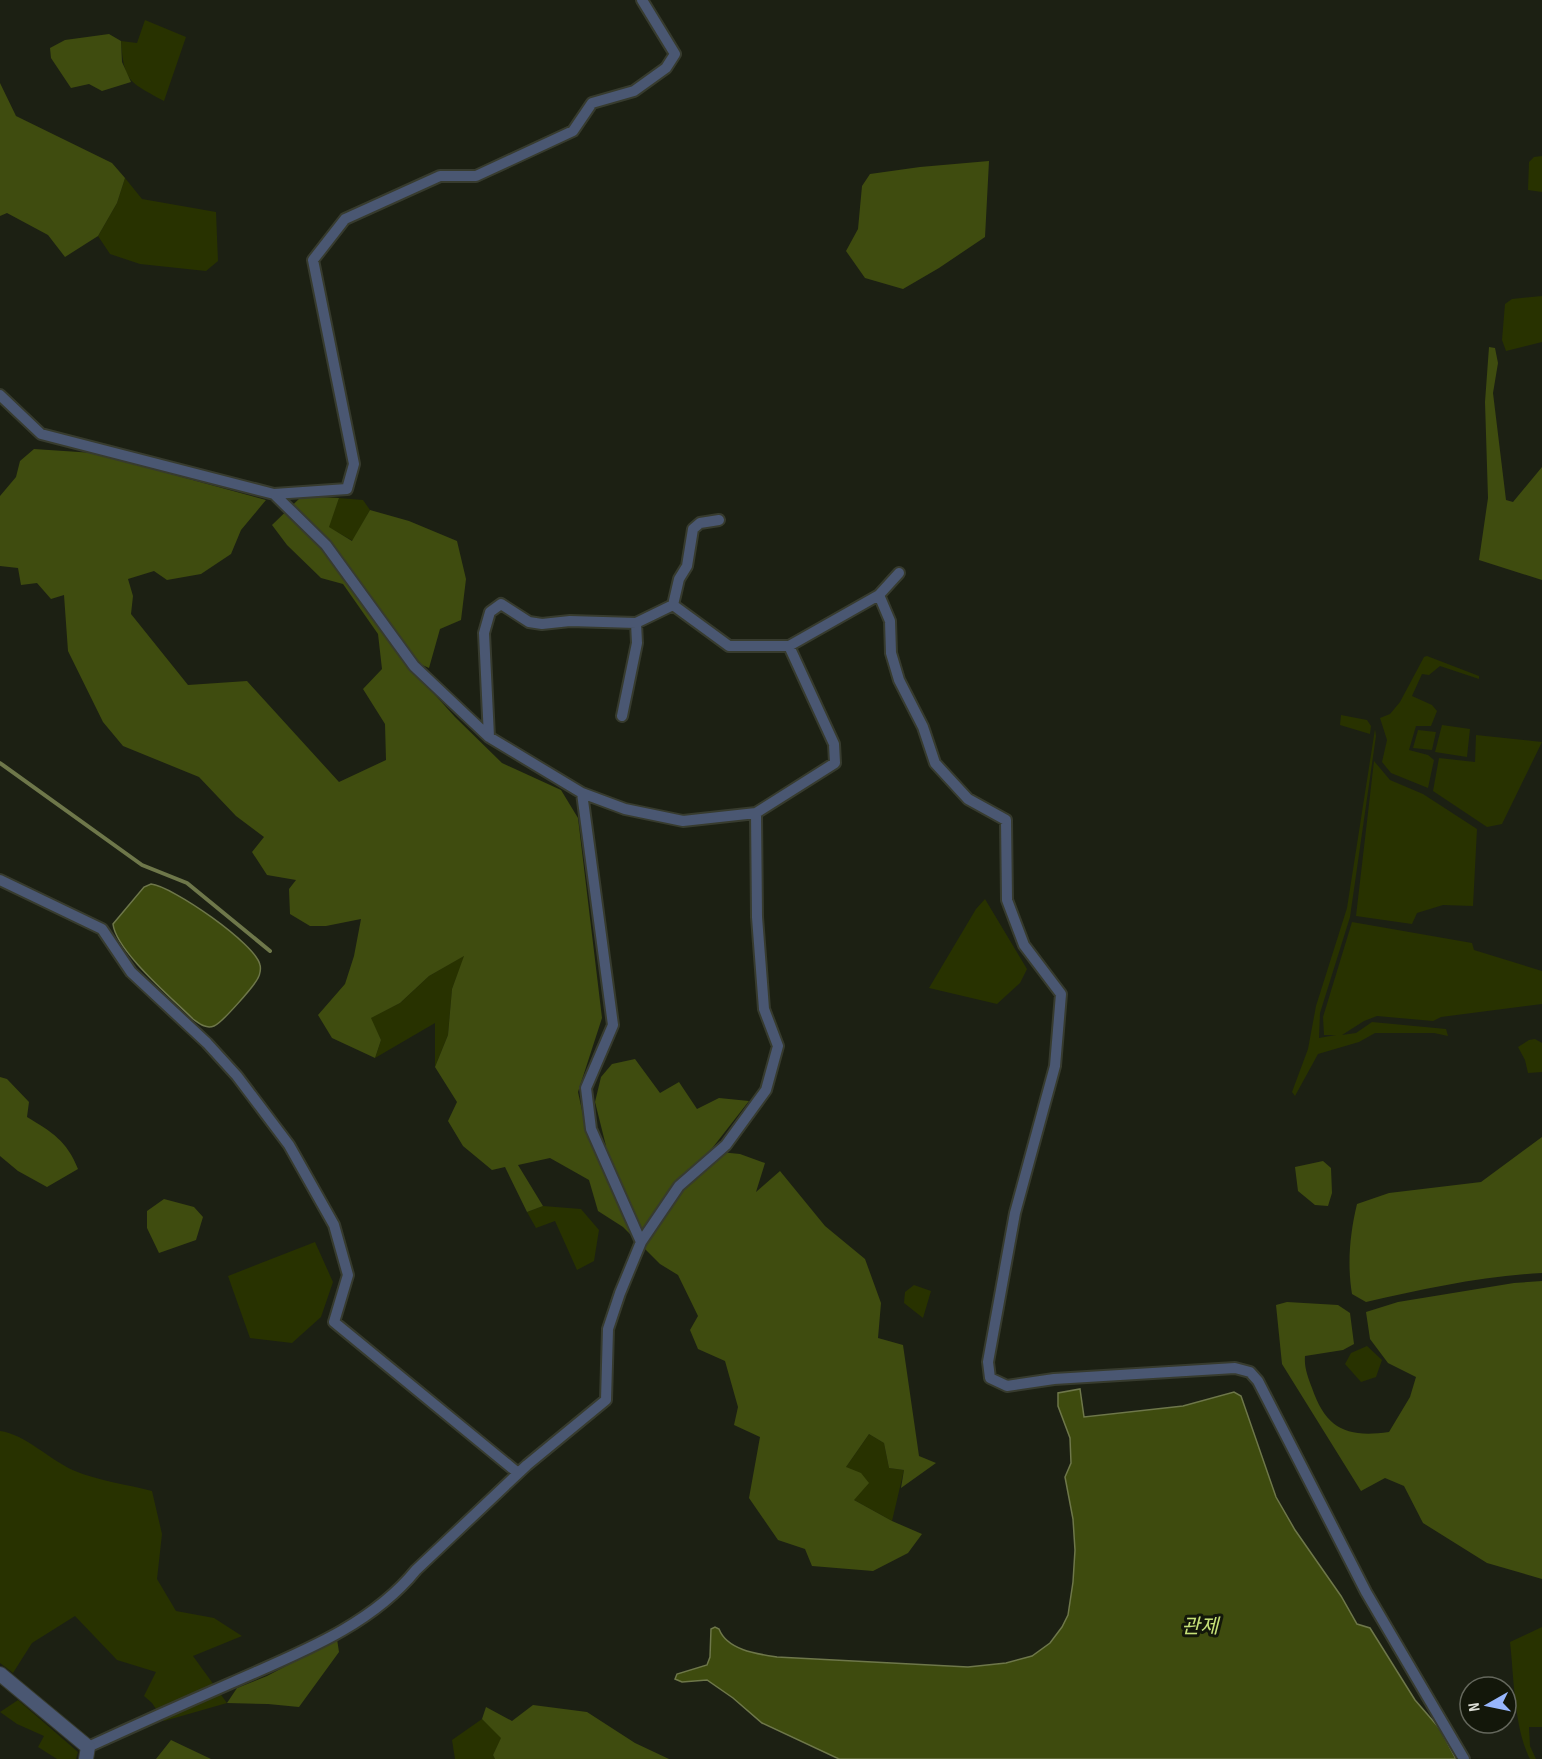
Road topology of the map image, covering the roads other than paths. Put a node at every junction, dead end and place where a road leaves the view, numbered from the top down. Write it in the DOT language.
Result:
graph roads {
  1 [pos="642,0"];
  2 [pos="0,395"];
  3 [pos="274,494"];
  4 [pos="719,520"];
  5 [pos="899,573"];
  6 [pos="879,595"];
  7 [pos="673,605"];
  8 [pos="636,623"];
  9 [pos="789,646"];
  10 [pos="622,716"];
  11 [pos="489,737"];
  12 [pos="582,794"];
  13 [pos="756,813"];
  14 [pos="0,879"];
  15 [pos="641,1242"];
  16 [pos="518,1473"];
  17 [pos="0,1674"];
  18 [pos="87,1753"];
  19 [pos="1464,1759"];
  1 -- 3 [label="street"];
  2 -- 3 [label="street"];
  3 -- 11 [label="street"];
  4 -- 7 [label="street"];
  5 -- 6 [label="street"];
  6 -- 9 [label="street"];
  6 -- 19 [label="street"];
  7 -- 8 [label="street"];
  7 -- 9 [label="street"];
  8 -- 10 [label="street"];
  8 -- 11 [label="street"];
  9 -- 13 [label="street"];
  11 -- 12 [label="street"];
  12 -- 13 [label="street"];
  12 -- 15 [label="street"];
  13 -- 15 [label="street"];
  14 -- 16 [label="street"];
  15 -- 16 [label="street"];
  16 -- 18 [label="street"];
  17 -- 18 [label="street"];
}
